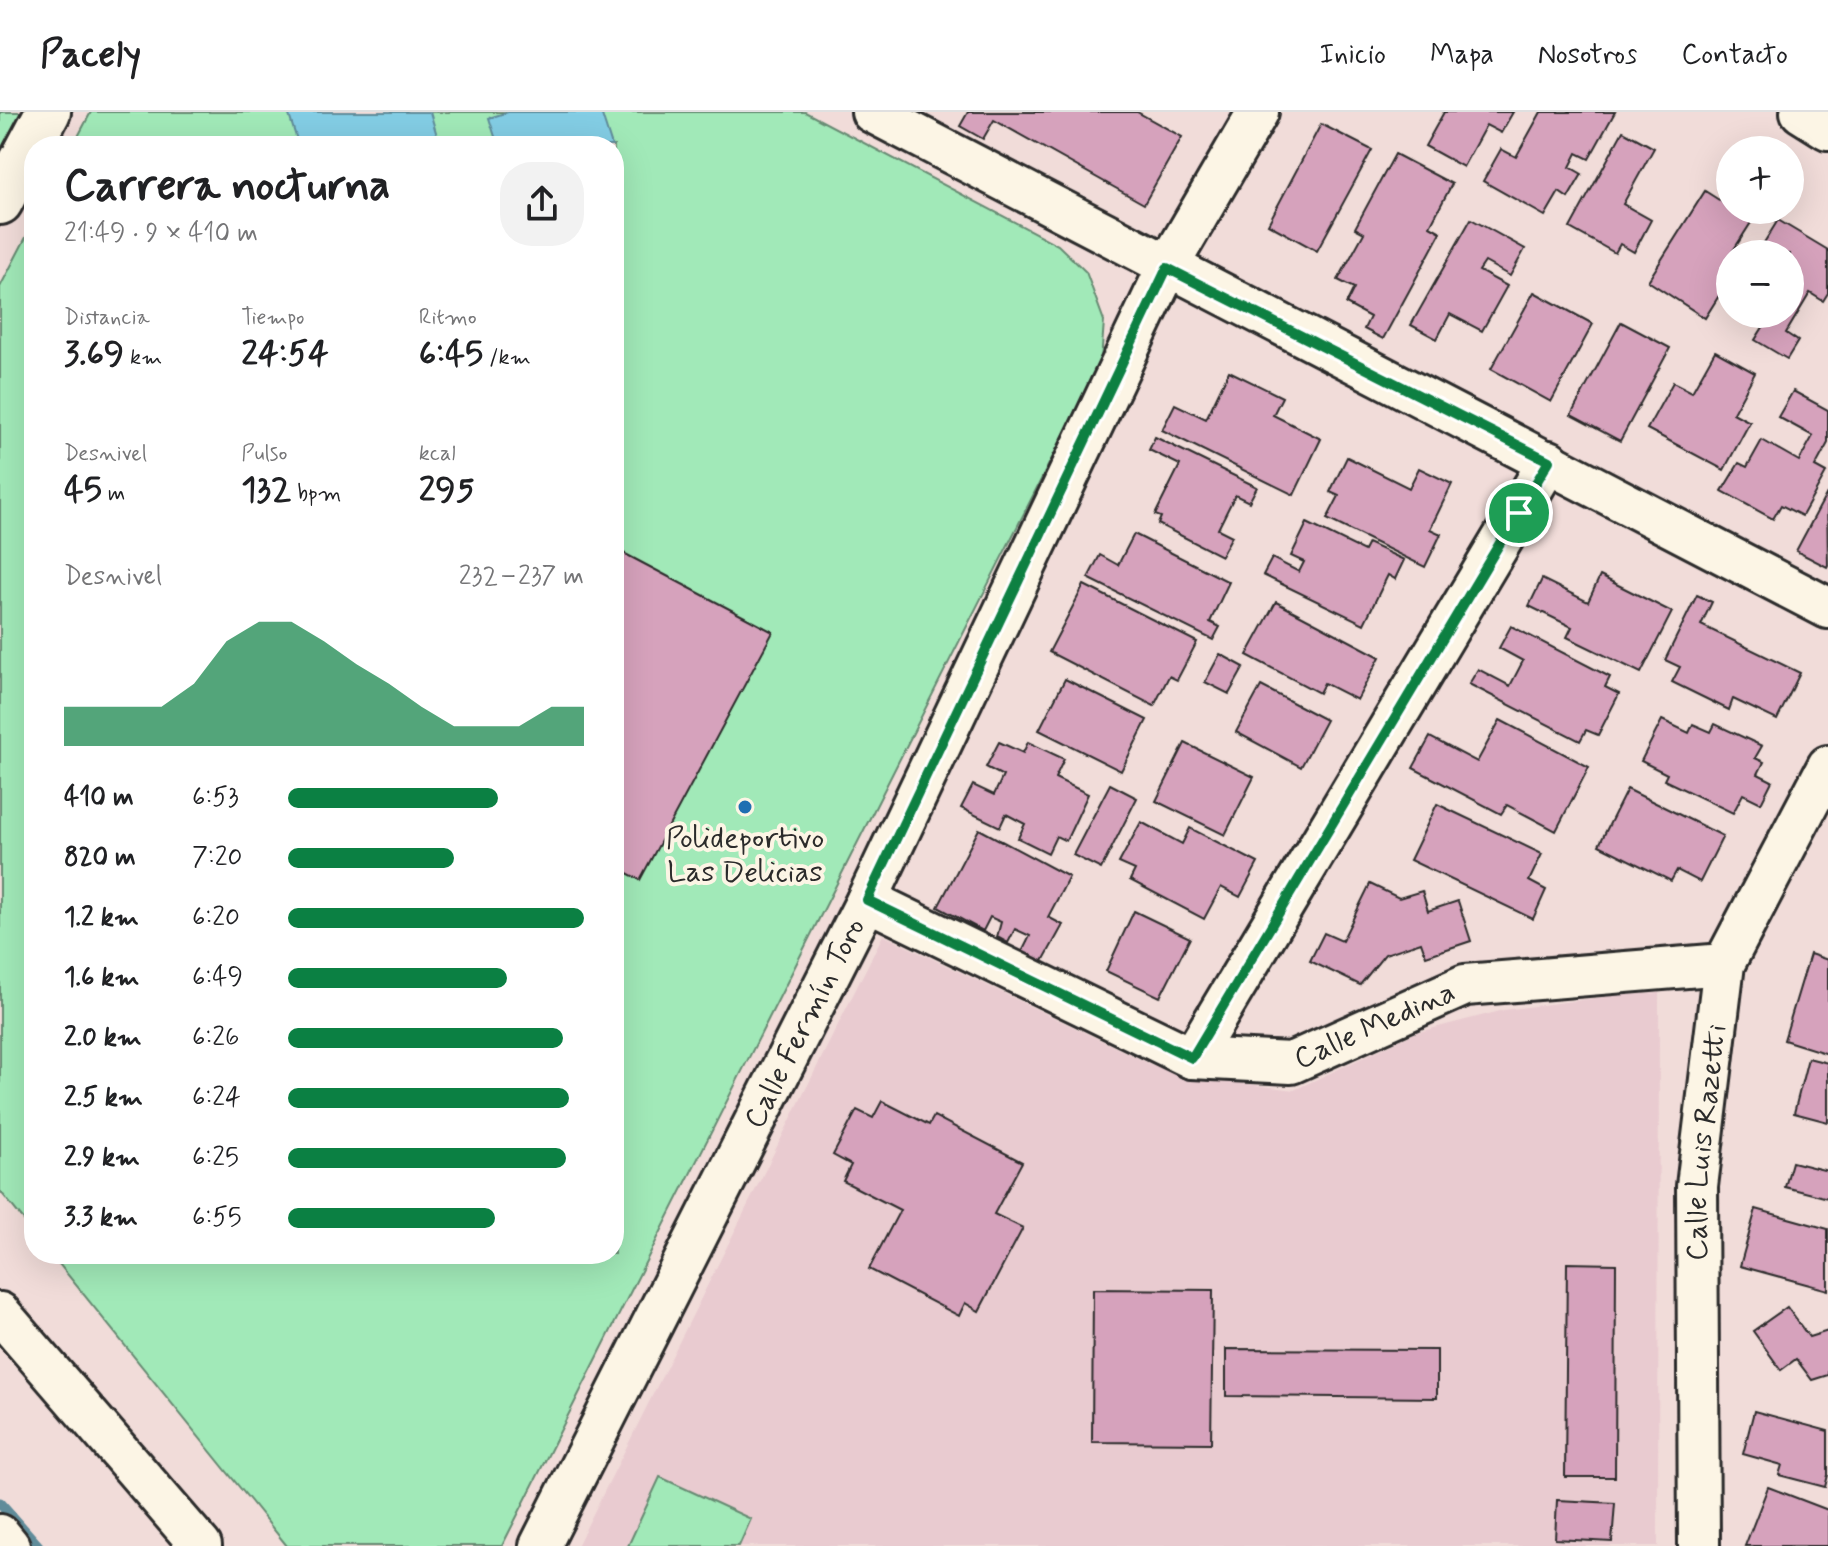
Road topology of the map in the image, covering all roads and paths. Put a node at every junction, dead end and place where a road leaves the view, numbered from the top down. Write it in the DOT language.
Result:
graph roads {
  1 [pos="48,112"];
  2 [pos="872,112"];
  3 [pos="1258,112"];
  4 [pos="1801,112"];
  5 [pos="1828,129"];
  6 [pos="35,136"];
  7 [pos="24,157"];
  8 [pos="0,202"];
  9 [pos="1167,268"];
  10 [pos="1549,461"];
  11 [pos="1828,608"];
  12 [pos="1828,766"];
  13 [pos="867,900"];
  14 [pos="1724,964"];
  15 [pos="1192,1058"];
  16 [pos="0,1313"];
  17 [pos="0,1535"];
  18 [pos="9,1546"];
  19 [pos="201,1546"];
  20 [pos="540,1546"];
  21 [pos="1699,1546"];
  1 -- 6 [label="main road"];
  2 -- 9 [label="street"];
  3 -- 9 [label="street, Calle Fermín Toro"];
  4 -- 5 [label="street"];
  7 -- 8 [label="main road"];
  9 -- 10 [label="street"];
  9 -- 13 [label="street, Calle Fermín Toro"];
  10 -- 11 [label="street"];
  10 -- 15 [label="street"];
  12 -- 14 [label="street, Calle Luis Razetti"];
  13 -- 15 [label="street, Calle Medina"];
  13 -- 20 [label="street, Calle Fermín Toro"];
  14 -- 15 [label="street, Calle Medina"];
  14 -- 21 [label="street, Calle Luis Razetti"];
  16 -- 19 [label="street"];
  17 -- 18 [label="street"];
}
